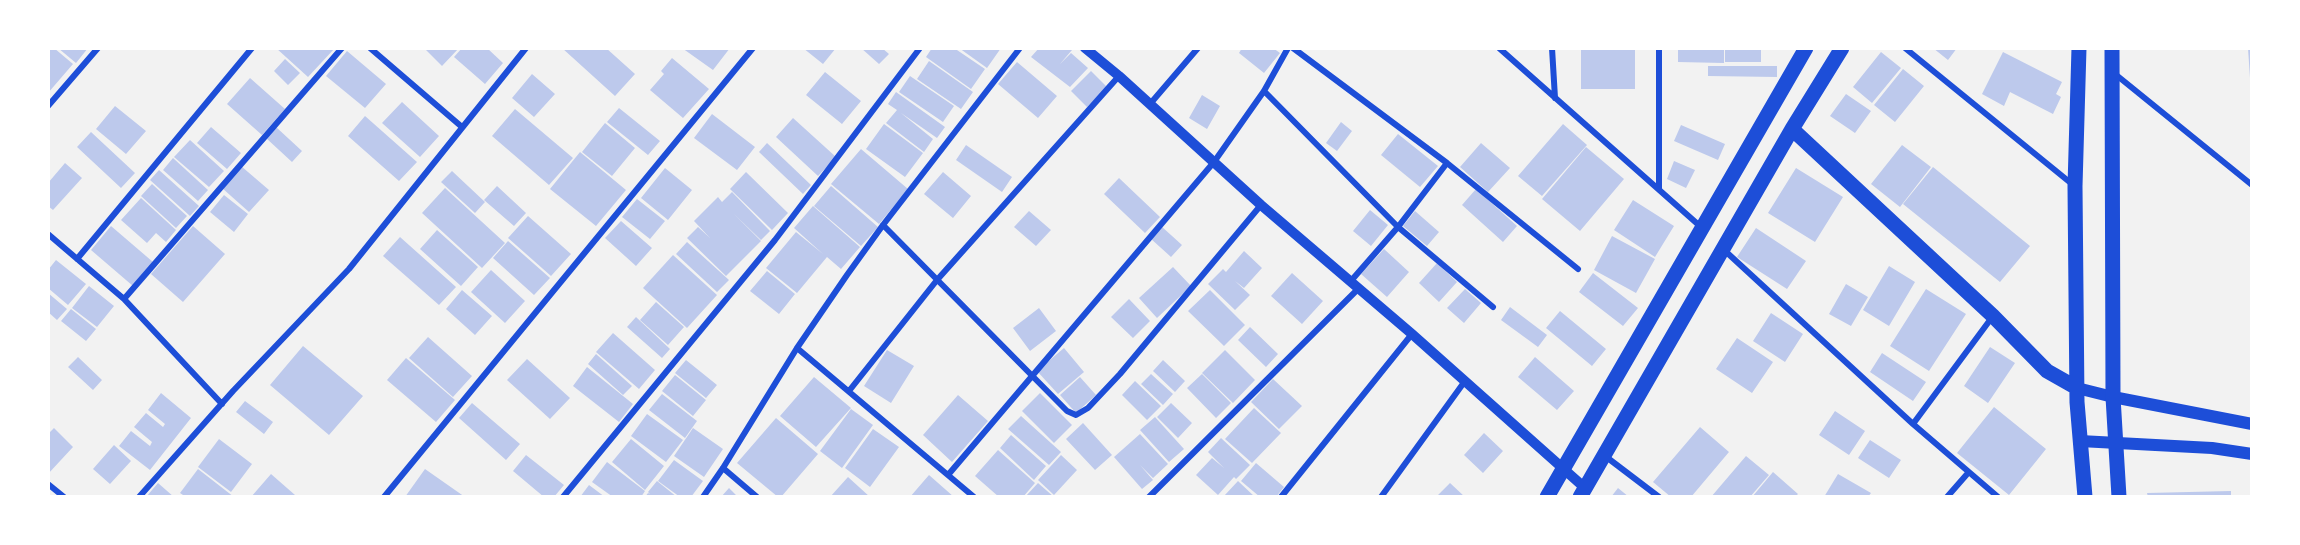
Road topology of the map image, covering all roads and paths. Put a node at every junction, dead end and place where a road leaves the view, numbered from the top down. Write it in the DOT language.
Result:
graph roads {
  1 [pos="98,48"];
  2 [pos="252,48"];
  3 [pos="342,48"];
  4 [pos="370,48"];
  5 [pos="526,48"];
  6 [pos="753,48"];
  7 [pos="921,48"];
  8 [pos="1020,48"];
  9 [pos="1084,48"];
  10 [pos="1198,48"];
  11 [pos="1288,48"];
  12 [pos="1293,48"];
  13 [pos="1499,48"];
  14 [pos="1552,48"];
  15 [pos="1659,48"];
  16 [pos="1806,48"];
  17 [pos="1842,48"];
  18 [pos="1905,48"];
  19 [pos="2079,48"];
  20 [pos="2112,48"];
  21 [pos="2112,72"];
  22 [pos="1119,76"];
  23 [pos="1264,91"];
  24 [pos="1555,98"];
  25 [pos="1150,104"];
  26 [pos="48,106"];
  27 [pos="462,127"];
  28 [pos="1792,129"];
  29 [pos="1214,162"];
  30 [pos="1447,163"];
  31 [pos="2252,184"];
  32 [pos="2074,186"];
  33 [pos="1659,189"];
  34 [pos="1261,205"];
  35 [pos="883,225"];
  36 [pos="1398,227"];
  37 [pos="1701,227"];
  38 [pos="48,234"];
  39 [pos="1723,249"];
  40 [pos="76,259"];
  41 [pos="1578,269"];
  42 [pos="937,280"];
  43 [pos="1354,285"];
  44 [pos="124,299"];
  45 [pos="1493,307"];
  46 [pos="1993,316"];
  47 [pos="1412,334"];
  48 [pos="797,348"];
  49 [pos="1031,375"];
  50 [pos="1465,381"];
  51 [pos="2077,387"];
  52 [pos="849,391"];
  53 [pos="2113,397"];
  54 [pos="222,404"];
  55 [pos="1912,424"];
  56 [pos="2252,424"];
  57 [pos="2080,441"];
  58 [pos="2116,443"];
  59 [pos="2252,454"];
  60 [pos="1603,455"];
  61 [pos="723,468"];
  62 [pos="1563,470"];
  63 [pos="1968,473"];
  64 [pos="948,475"];
  65 [pos="48,484"];
  66 [pos="1582,492"];
  67 [pos="64,497"];
  68 [pos="139,497"];
  69 [pos="384,497"];
  70 [pos="563,497"];
  71 [pos="703,497"];
  72 [pos="757,497"];
  73 [pos="974,497"];
  74 [pos="1149,497"];
  75 [pos="1281,497"];
  76 [pos="1382,497"];
  77 [pos="1547,497"];
  78 [pos="1659,497"];
  79 [pos="1947,497"];
  80 [pos="1998,497"];
  81 [pos="2085,497"];
  82 [pos="2119,497"];
  1 -- 26 [label="street"];
  2 -- 40 [label="street"];
  3 -- 44 [label="street"];
  4 -- 27 [label="street"];
  5 -- 27 [label="street"];
  6 -- 69 [label="street"];
  7 -- 70 [label="street"];
  8 -- 35 [label="street"];
  9 -- 22 [label="street"];
  10 -- 25 [label="street"];
  11 -- 23 [label="street"];
  12 -- 30 [label="street"];
  13 -- 24 [label="street"];
  14 -- 24 [label="street"];
  15 -- 33 [label="street"];
  16 -- 37 [label="main road"];
  17 -- 28 [label="main road"];
  18 -- 32 [label="street"];
  19 -- 32 [label="main road"];
  20 -- 21 [label="main road"];
  21 -- 31 [label="street"];
  21 -- 53 [label="main road"];
  22 -- 25 [label="street"];
  22 -- 42 [label="street"];
  23 -- 29 [label="street"];
  23 -- 36 [label="street"];
  24 -- 33 [label="street"];
  25 -- 29 [label="street"];
  27 -- 54 [label="street"];
  28 -- 39 [label="main road"];
  28 -- 46 [label="main road"];
  29 -- 34 [label="street"];
  29 -- 49 [label="street"];
  30 -- 36 [label="street"];
  30 -- 41 [label="street"];
  32 -- 51 [label="main road"];
  33 -- 37 [label="street"];
  34 -- 43 [label="street"];
  34 -- 49 [label="street"];
  35 -- 42 [label="street"];
  35 -- 48 [label="street"];
  36 -- 43 [label="street"];
  36 -- 45 [label="street"];
  37 -- 62 [label="main road"];
  38 -- 40 [label="street"];
  39 -- 55 [label="street"];
  39 -- 60 [label="main road"];
  40 -- 44 [label="street"];
  42 -- 49 [label="street"];
  42 -- 52 [label="street"];
  43 -- 47 [label="street"];
  43 -- 74 [label="street"];
  44 -- 54 [label="street"];
  46 -- 51 [label="main road"];
  46 -- 55 [label="street"];
  47 -- 50 [label="street"];
  47 -- 75 [label="street"];
  48 -- 52 [label="street"];
  48 -- 61 [label="street"];
  49 -- 64 [label="street"];
  50 -- 62 [label="street"];
  50 -- 76 [label="street"];
  51 -- 53 [label="main road"];
  51 -- 57 [label="main road"];
  52 -- 64 [label="street"];
  53 -- 56 [label="main road"];
  53 -- 58 [label="main road"];
  54 -- 68 [label="street"];
  55 -- 63 [label="street"];
  57 -- 58 [label="main road"];
  57 -- 81 [label="main road"];
  58 -- 59 [label="main road"];
  58 -- 82 [label="main road"];
  60 -- 66 [label="main road"];
  60 -- 78 [label="street"];
  61 -- 71 [label="street"];
  61 -- 72 [label="street"];
  62 -- 66 [label="street"];
  62 -- 77 [label="main road"];
  63 -- 79 [label="street"];
  63 -- 80 [label="street"];
  64 -- 73 [label="street"];
  65 -- 67 [label="street"];
}
